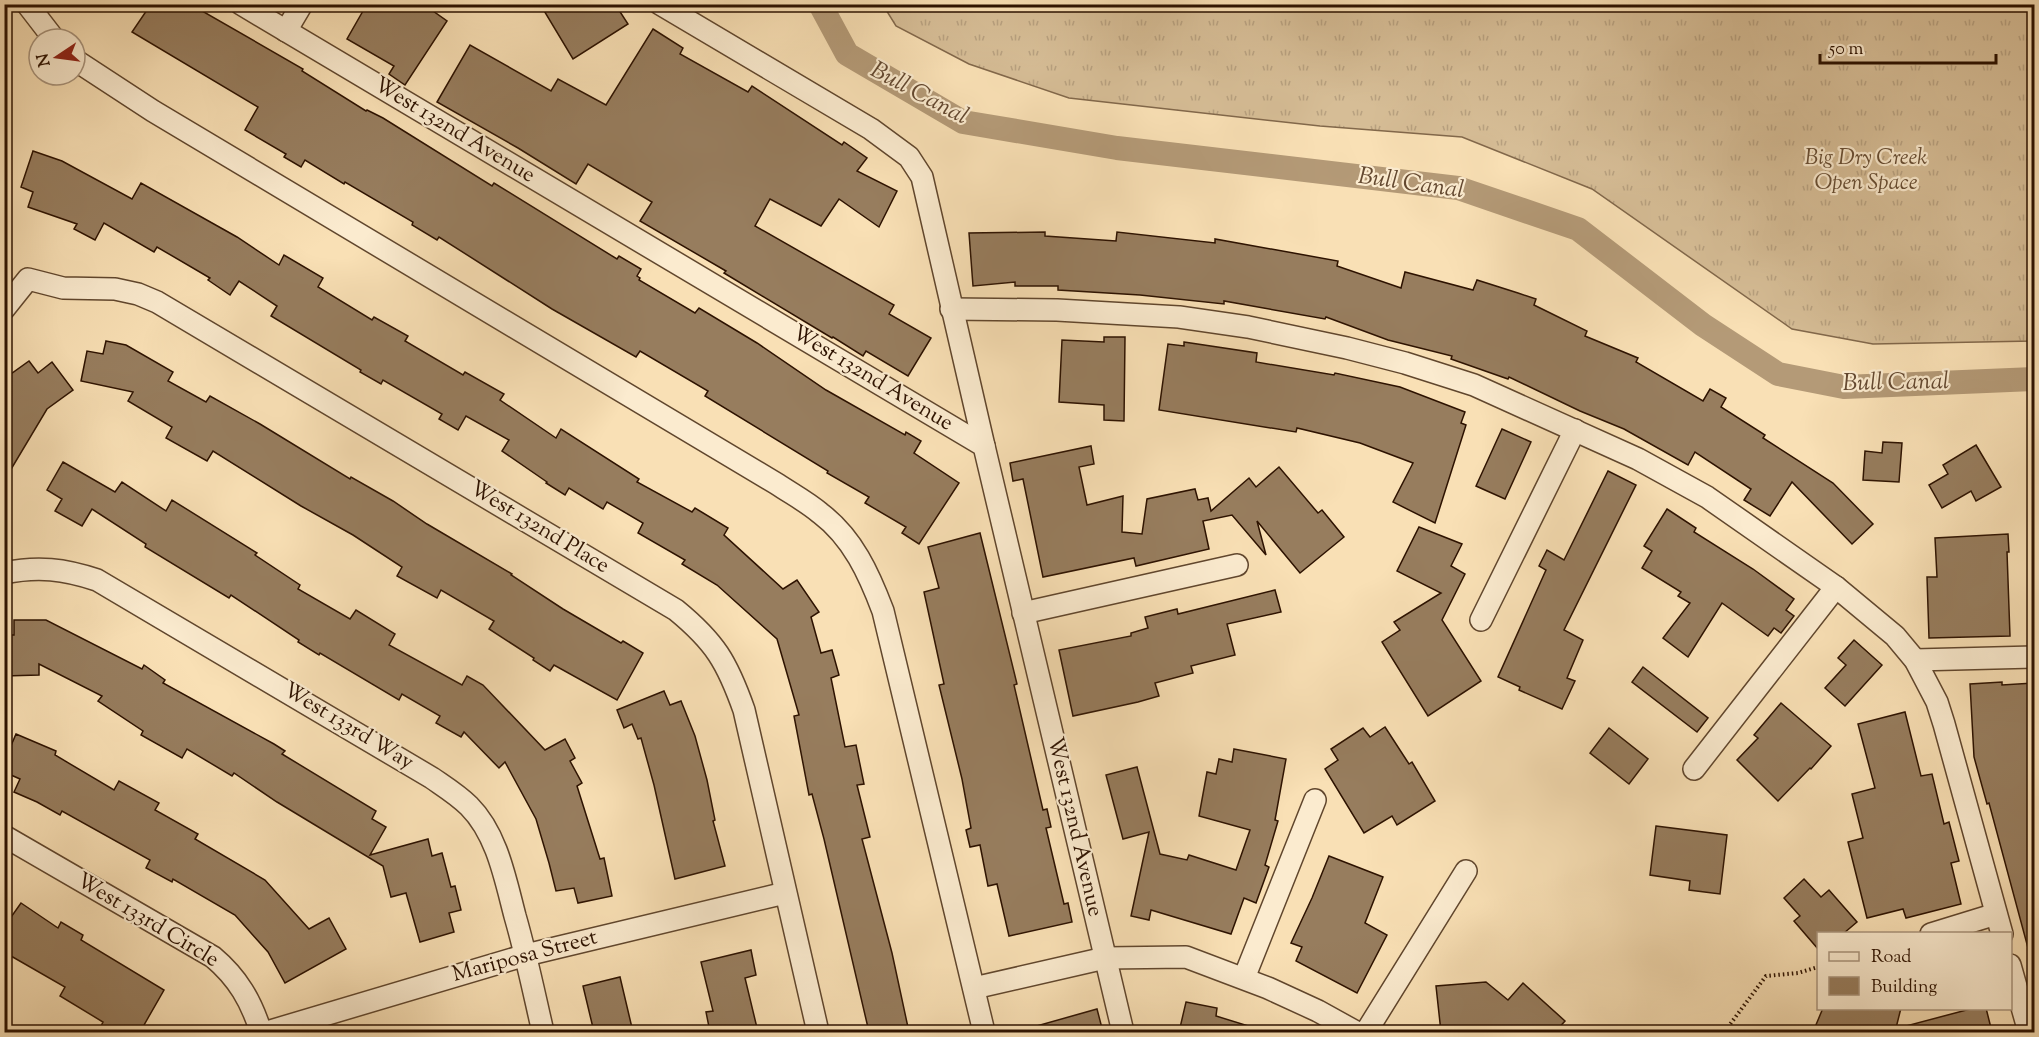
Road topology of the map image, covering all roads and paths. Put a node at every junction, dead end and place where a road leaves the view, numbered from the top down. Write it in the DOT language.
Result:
graph roads {
  1 [pos="27,4"];
  2 [pos="242,4"];
  3 [pos="302,4"];
  4 [pos="660,4"];
  5 [pos="45,27"];
  6 [pos="286,31"];
  7 [pos="87,68"];
  8 [pos="4,309"];
  9 [pos="951,309"];
  10 [pos="1575,430"];
  11 [pos="984,446"];
  12 [pos="1237,565"];
  13 [pos="4,573"];
  14 [pos="1836,587"];
  15 [pos="1023,613"];
  16 [pos="1481,620"];
  17 [pos="2034,657"];
  18 [pos="1915,660"];
  19 [pos="1694,769"];
  20 [pos="1315,800"];
  21 [pos="4,836"];
  22 [pos="1466,871"];
  23 [pos="785,893"];
  24 [pos="1999,924"];
  25 [pos="1939,932"];
  26 [pos="526,954"];
  27 [pos="1105,958"];
  28 [pos="1817,966"];
  29 [pos="2012,972"];
  30 [pos="1244,978"];
  31 [pos="974,988"];
  32 [pos="261,1032"];
  33 [pos="267,1032"];
  34 [pos="543,1032"];
  35 [pos="818,1032"];
  36 [pos="984,1032"];
  37 [pos="1123,1032"];
  38 [pos="1356,1032"];
  39 [pos="1366,1032"];
  40 [pos="1728,1032"];
  41 [pos="2029,1032"];
  1 -- 5 [label="street"];
  2 -- 6 [label="street, West 132nd Avenue"];
  3 -- 6 [label="street"];
  4 -- 9 [label="street"];
  6 -- 11 [label="street, West 132nd Avenue"];
  7 -- 31 [label="street"];
  8 -- 23 [label="street, West 132nd Place"];
  9 -- 10 [label="street"];
  9 -- 11 [label="street"];
  10 -- 14 [label="street"];
  10 -- 16 [label="street"];
  11 -- 15 [label="street, West 132nd Avenue"];
  12 -- 15 [label="street"];
  13 -- 26 [label="street, West 133rd Way"];
  14 -- 18 [label="street"];
  14 -- 19 [label="street"];
  15 -- 27 [label="street, West 132nd Avenue"];
  17 -- 18 [label="street"];
  18 -- 24 [label="street"];
  20 -- 30 [label="street"];
  21 -- 32 [label="street, West 133rd Circle"];
  22 -- 39 [label="street"];
  23 -- 26 [label="street, Mariposa Street"];
  23 -- 35 [label="street, West 132nd Place"];
  24 -- 25 [label="street"];
  26 -- 33 [label="street, Mariposa Street"];
  26 -- 34 [label="street, West 133rd Way"];
  27 -- 30 [label="street"];
  27 -- 31 [label="street"];
  27 -- 37 [label="street, West 132nd Avenue"];
  28 -- 40 [label="path"];
  29 -- 41 [label="street"];
  30 -- 38 [label="street"];
  31 -- 36 [label="street"];
}
